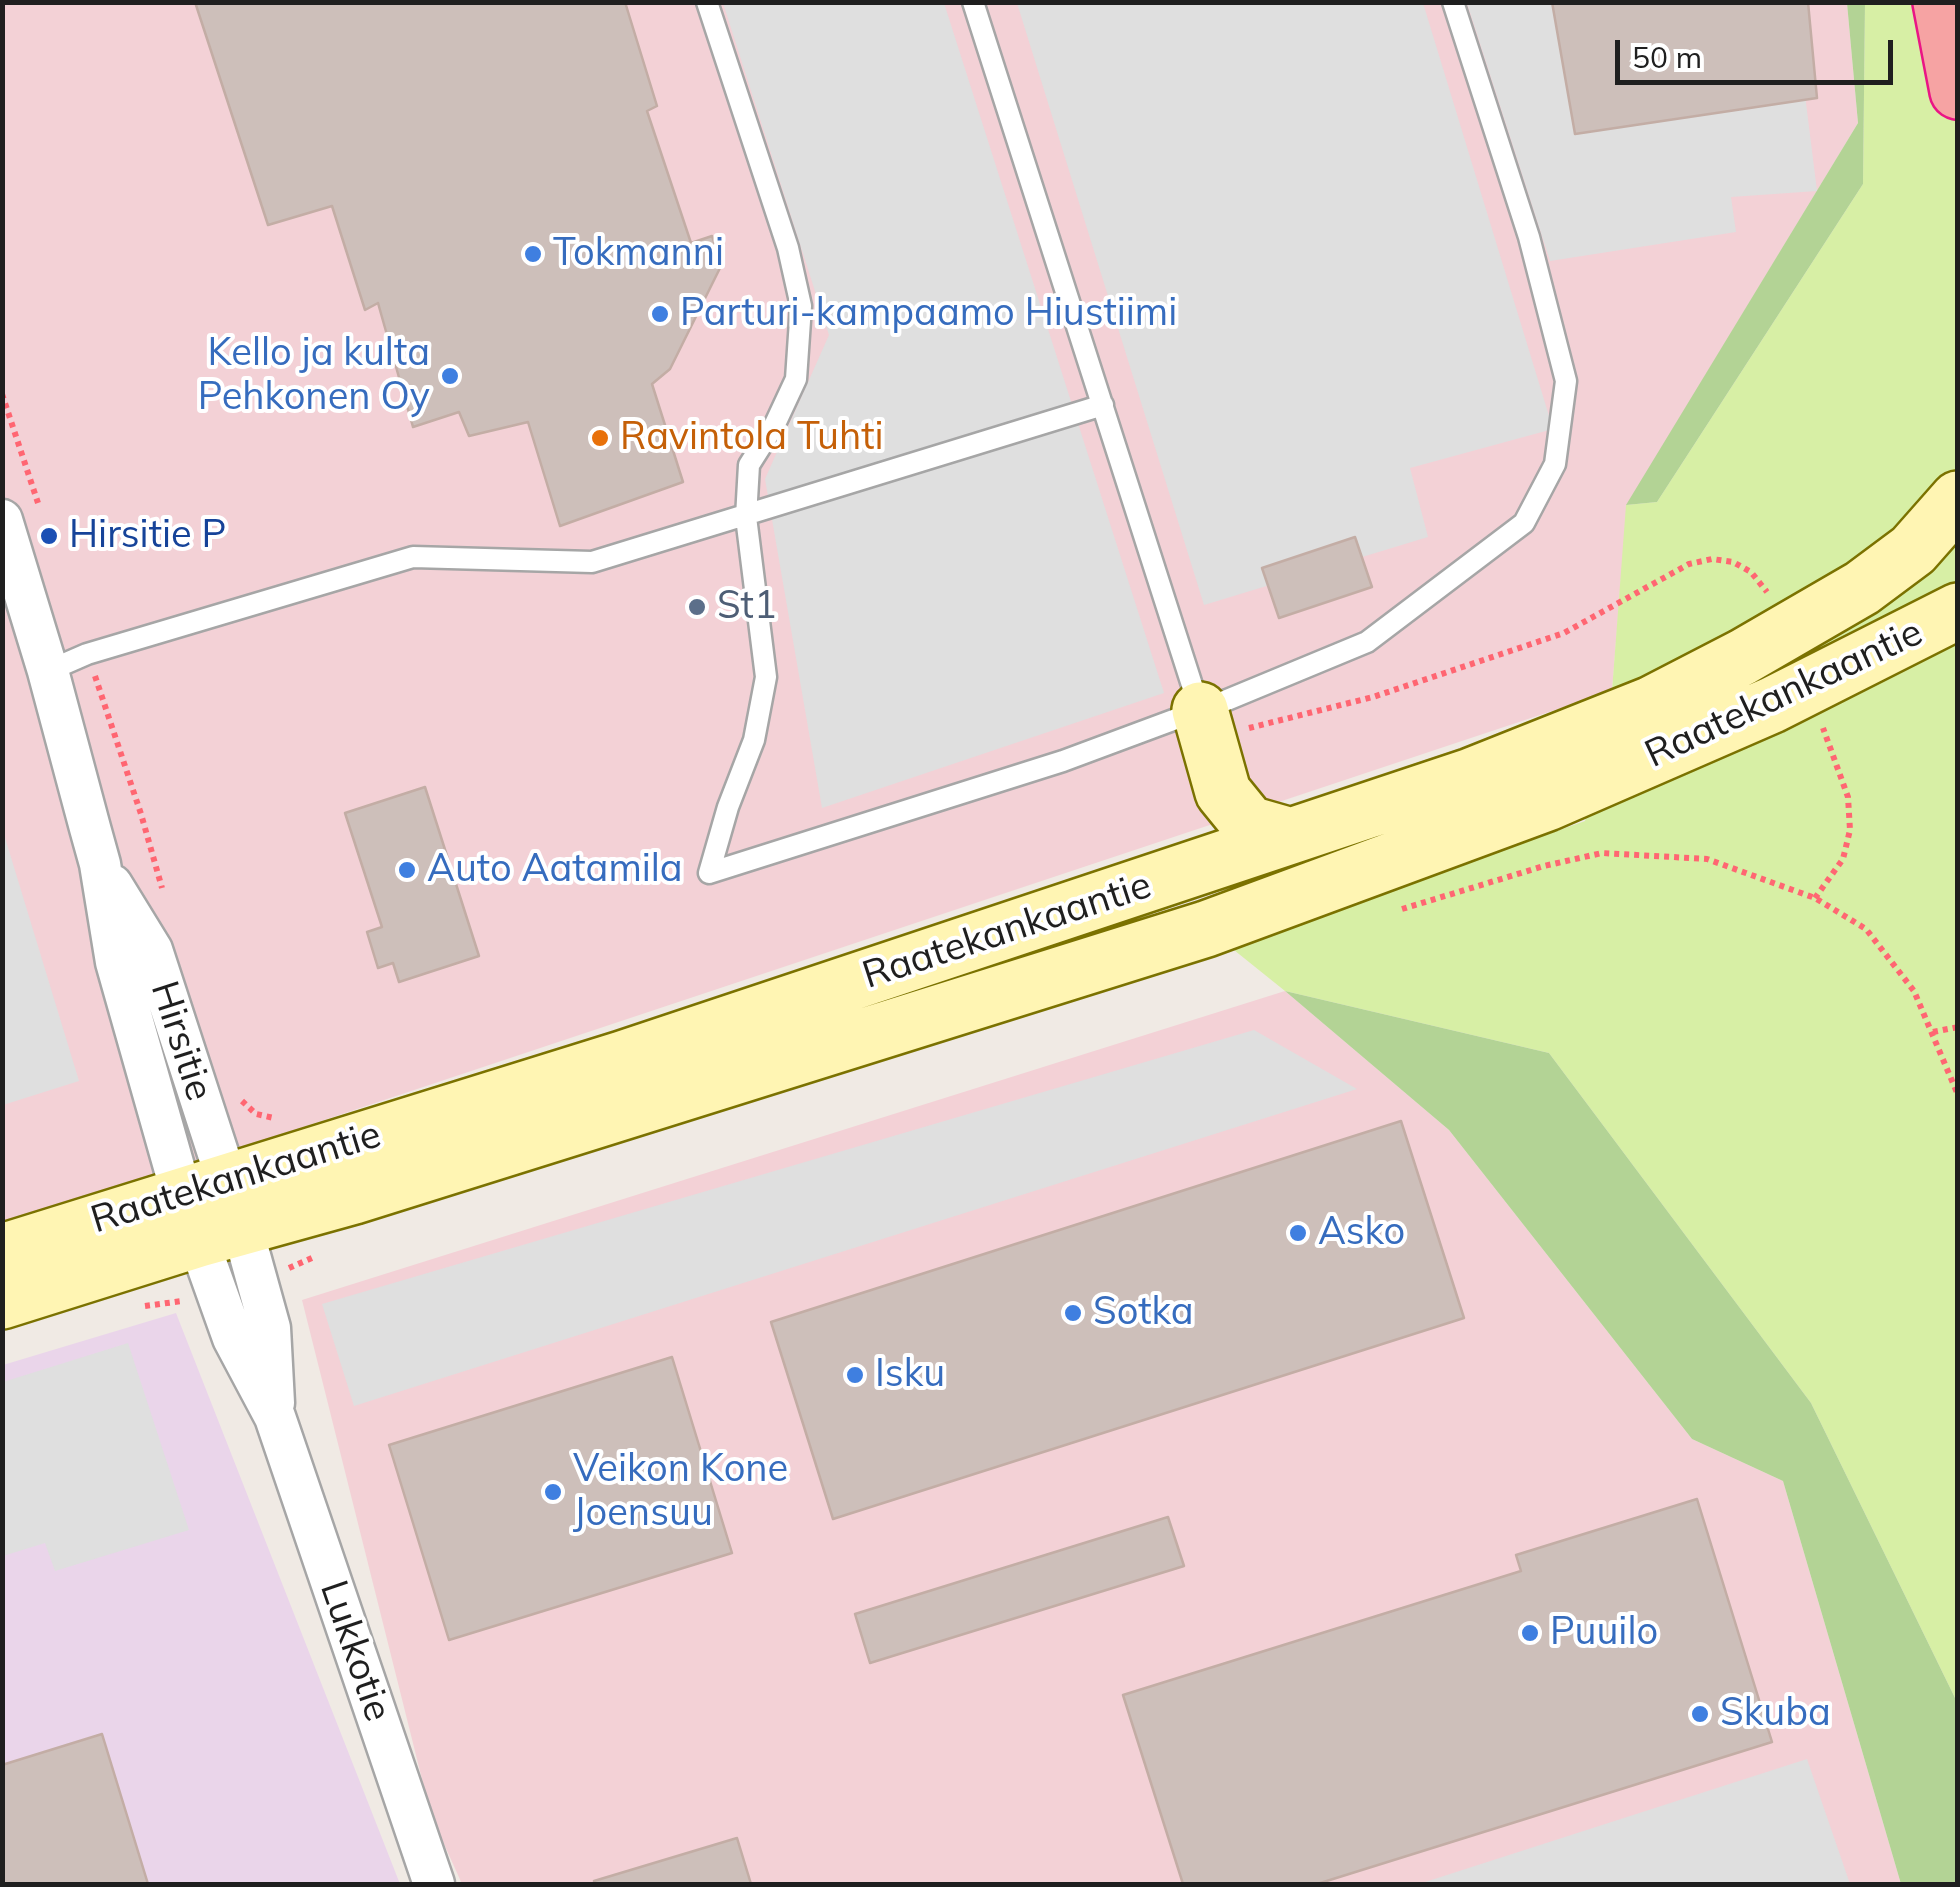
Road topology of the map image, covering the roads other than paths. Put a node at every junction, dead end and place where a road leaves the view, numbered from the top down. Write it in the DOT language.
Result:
graph roads {
  1 [pos="708,2"];
  2 [pos="973,2"];
  3 [pos="1453,2"];
  4 [pos="1941,2"];
  5 [pos="1958,91"];
  6 [pos="1102,406"];
  7 [pos="1958,499"];
  8 [pos="746,517"];
  9 [pos="2,520"];
  10 [pos="1958,611"];
  11 [pos="48,671"];
  12 [pos="1219,720"];
  13 [pos="1291,836"];
  14 [pos="212,1210"];
  15 [pos="2,1252"];
  16 [pos="2,1302"];
  17 [pos="275,1416"];
  18 [pos="434,1884"];
  1 -- 8 [label="lane"];
  2 -- 6 [label="lane"];
  3 -- 12 [label="lane"];
  4 -- 5 [label="highway"];
  6 -- 8 [label="lane"];
  6 -- 12 [label="lane"];
  7 -- 13 [label="main road, Raatekankaantie"];
  8 -- 11 [label="lane"];
  8 -- 12 [label="lane"];
  9 -- 11 [label="street, Hirsitie"];
  10 -- 14 [label="main road, Raatekankaantie"];
  11 -- 14 [label="street, Hirsitie"];
  12 -- 13 [label="main road"];
  13 -- 14 [label="main road, Raatekankaantie"];
  14 -- 15 [label="main road, Raatekankaantie"];
  14 -- 16 [label="main road, Raatekankaantie"];
  14 -- 17 [label="street, Hirsitie"];
  17 -- 18 [label="street, Lukkotie"];
}
